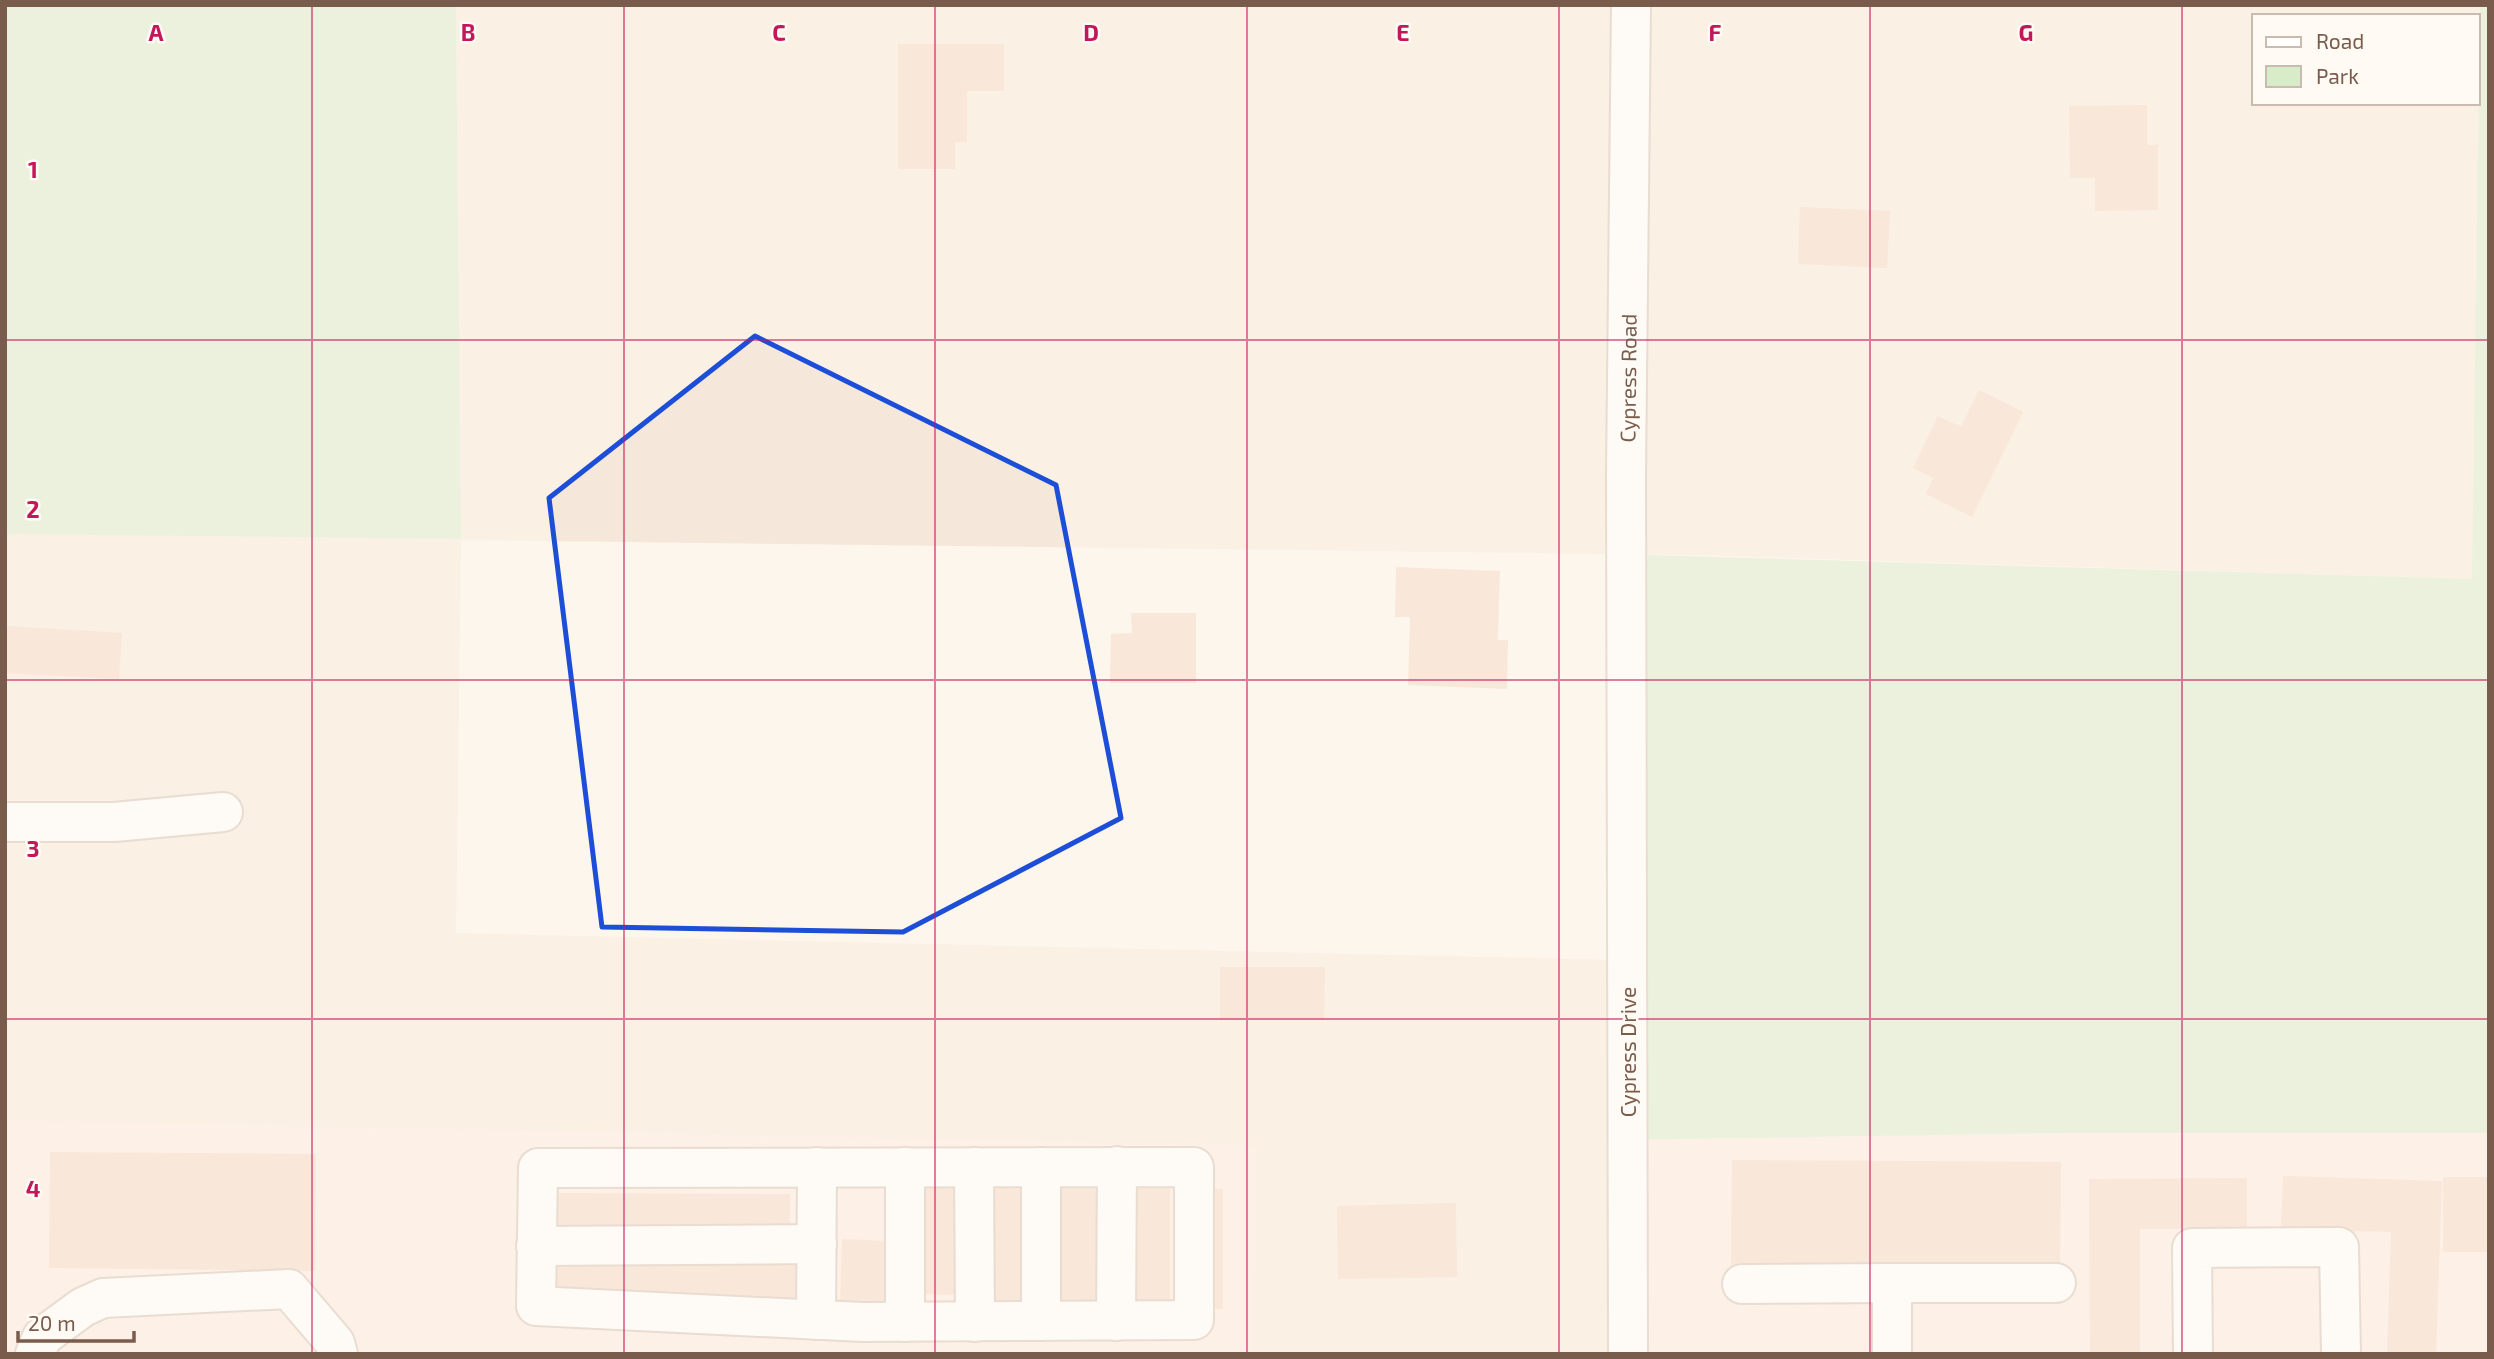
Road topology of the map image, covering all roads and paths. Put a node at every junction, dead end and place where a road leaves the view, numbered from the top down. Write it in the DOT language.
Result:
graph roads {
  1 [pos="1631,5"];
  2 [pos="1626,751"];
  3 [pos="223,812"];
  4 [pos="5,822"];
  5 [pos="1117,1166"];
  6 [pos="817,1167"];
  7 [pos="905,1167"];
  8 [pos="974,1167"];
  9 [pos="1041,1167"];
  10 [pos="817,1244"];
  11 [pos="536,1246"];
  12 [pos="1892,1283"];
  13 [pos="2056,1283"];
  14 [pos="1742,1284"];
  15 [pos="816,1320"];
  16 [pos="1041,1321"];
  17 [pos="1116,1321"];
  18 [pos="905,1322"];
  19 [pos="975,1322"];
  20 [pos="862,1338"];
  21 [pos="35,1354"];
  22 [pos="338,1354"];
  23 [pos="1628,1354"];
  24 [pos="1892,1354"];
  25 [pos="2193,1354"];
  26 [pos="2341,1354"];
  1 -- 2 [label="street, Cypress Road"];
  2 -- 23 [label="street, Cypress Drive"];
  3 -- 4 [label="street"];
  5 -- 9 [label="street"];
  5 -- 17 [label="street"];
  5 -- 17 [label="street"];
  6 -- 7 [label="street"];
  6 -- 10 [label="street"];
  6 -- 11 [label="street"];
  7 -- 8 [label="street"];
  7 -- 18 [label="street"];
  8 -- 9 [label="street"];
  8 -- 19 [label="street"];
  9 -- 16 [label="street"];
  10 -- 11 [label="street"];
  10 -- 15 [label="street"];
  11 -- 15 [label="street"];
  12 -- 13 [label="street"];
  12 -- 14 [label="street"];
  12 -- 24 [label="street"];
  15 -- 20 [label="street"];
  16 -- 17 [label="street"];
  16 -- 19 [label="street"];
  18 -- 19 [label="street"];
  18 -- 20 [label="street"];
  21 -- 22 [label="street"];
  25 -- 26 [label="street"];
}
